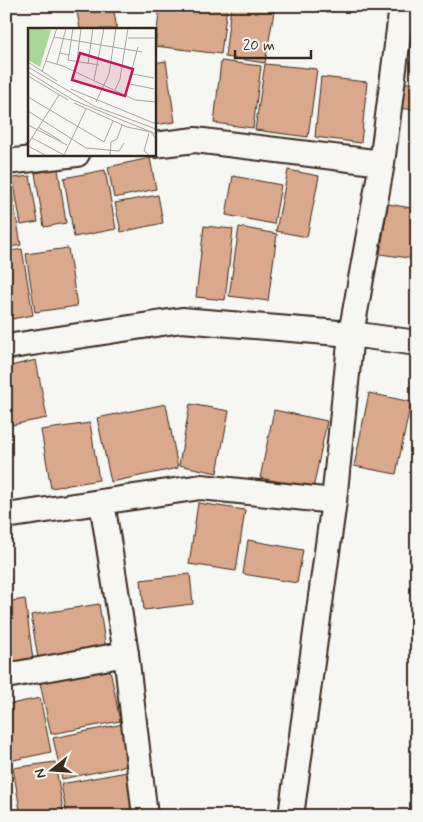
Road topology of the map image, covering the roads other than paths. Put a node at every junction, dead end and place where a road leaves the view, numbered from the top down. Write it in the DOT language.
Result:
graph roads {
  1 [pos="402,6"];
  2 [pos="155,145"];
  3 [pos="69,155"];
  4 [pos="6,162"];
  5 [pos="382,163"];
  6 [pos="352,334"];
  7 [pos="417,343"];
  8 [pos="6,347"];
  9 [pos="334,501"];
  10 [pos="102,502"];
  11 [pos="6,516"];
  12 [pos="126,654"];
  13 [pos="6,676"];
  14 [pos="145,816"];
  15 [pos="291,816"];
  1 -- 5 [label="street"];
  2 -- 5 [label="street"];
  3 -- 4 [label="street"];
  5 -- 6 [label="street"];
  6 -- 7 [label="street"];
  6 -- 8 [label="street"];
  6 -- 9 [label="street"];
  9 -- 10 [label="street"];
  9 -- 15 [label="street"];
  10 -- 11 [label="street"];
  10 -- 12 [label="street"];
  12 -- 13 [label="street"];
  12 -- 14 [label="street"];
}
